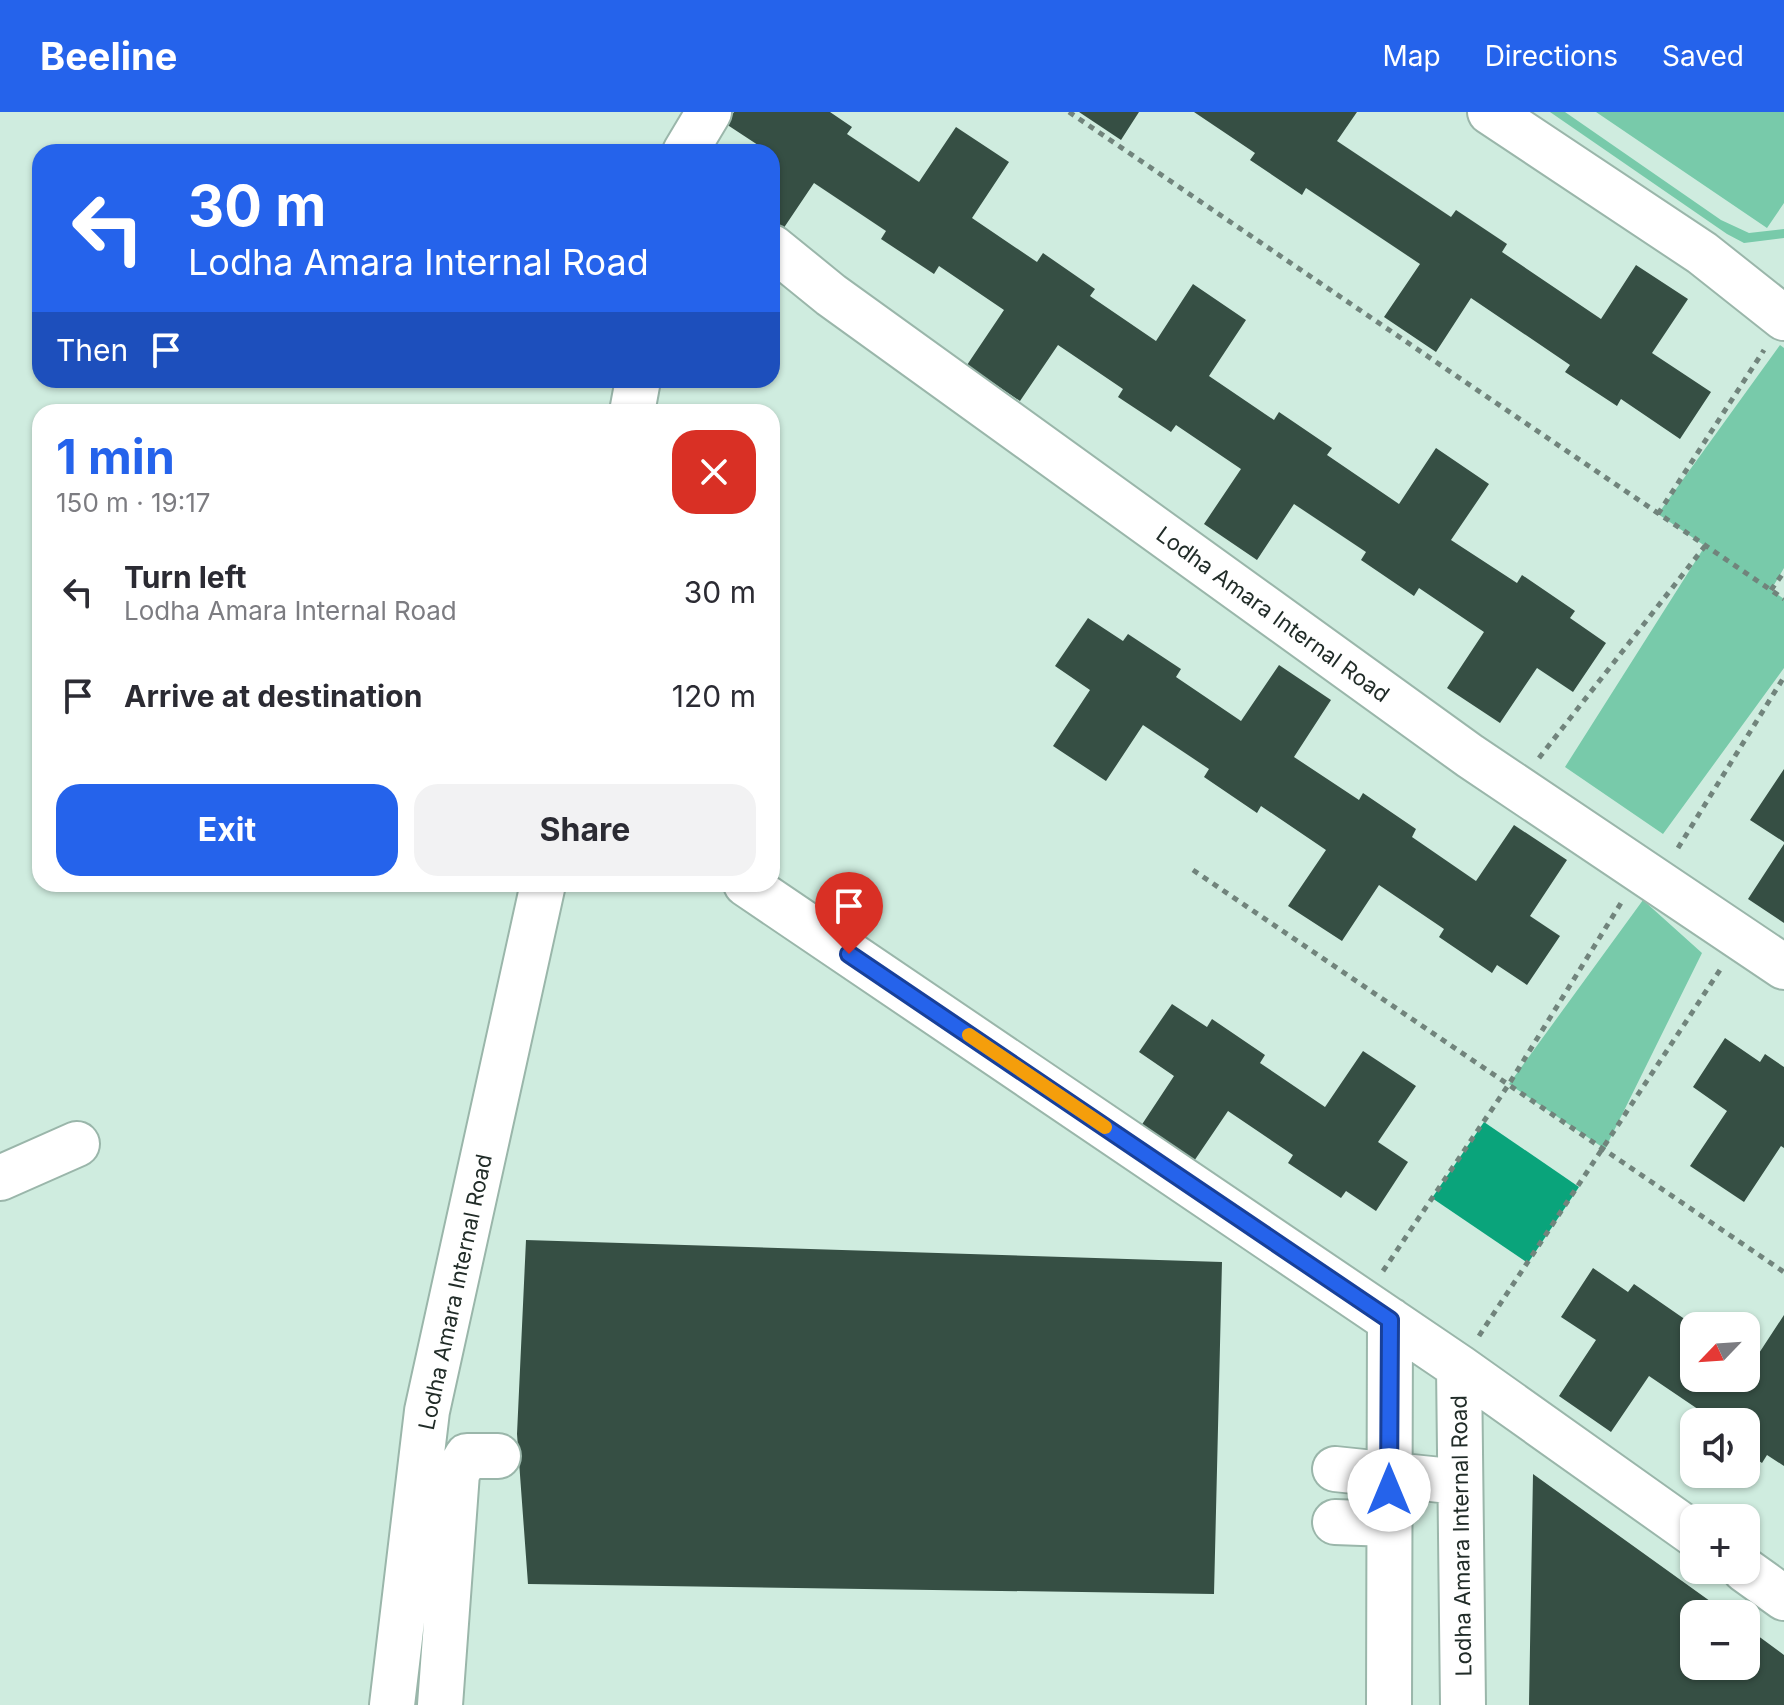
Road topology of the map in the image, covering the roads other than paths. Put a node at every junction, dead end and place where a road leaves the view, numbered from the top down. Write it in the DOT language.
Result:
graph roads {
  1 [pos="709,112"];
  2 [pos="1490,112"];
  3 [pos="690,144"];
  4 [pos="780,254"];
  5 [pos="1776,332"];
  6 [pos="541,892"];
  7 [pos="758,892"];
  8 [pos="1784,967"];
  9 [pos="77,1144"];
  10 [pos="0,1178"];
  11 [pos="1376,1311"];
  12 [pos="1459,1367"];
  13 [pos="498,1467"];
  14 [pos="1335,1469"];
  15 [pos="1389,1473"];
  16 [pos="1460,1482"];
  17 [pos="1335,1522"];
  18 [pos="1389,1524"];
  19 [pos="1680,1524"];
  20 [pos="1760,1581"];
  21 [pos="1784,1598"];
  22 [pos="459,1627"];
  23 [pos="392,1705"];
  24 [pos="440,1705"];
  25 [pos="470,1705"];
  26 [pos="1389,1705"];
  27 [pos="1463,1705"];
  1 -- 3 [label="street"];
  2 -- 5 [label="street"];
  4 -- 8 [label="street, Lodha Amara Internal Road"];
  6 -- 23 [label="street, Lodha Amara Internal Road"];
  7 -- 11 [label="street, Lodha Amara Internal Road"];
  9 -- 10 [label="street"];
  11 -- 12 [label="street, Lodha Amara Internal Road"];
  11 -- 15 [label="street"];
  12 -- 16 [label="street, Lodha Amara Internal Road"];
  12 -- 19 [label="street, Lodha Amara Internal Road"];
  13 -- 22 [label="street"];
  14 -- 15 [label="street"];
  15 -- 16 [label="street"];
  15 -- 18 [label="street"];
  16 -- 27 [label="street, Lodha Amara Internal Road"];
  17 -- 18 [label="street"];
  18 -- 26 [label="street"];
  20 -- 21 [label="street"];
  22 -- 24 [label="street"];
  22 -- 25 [label="street"];
}
